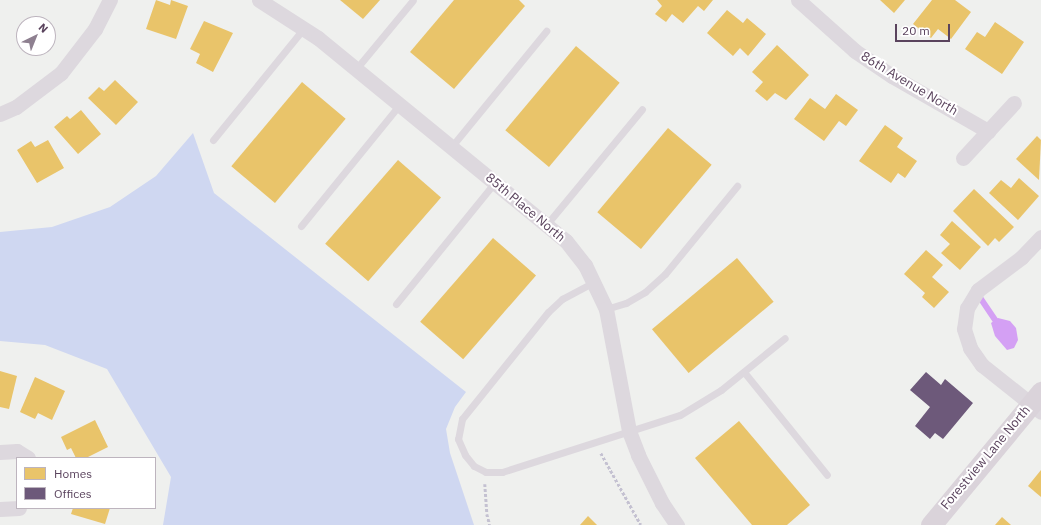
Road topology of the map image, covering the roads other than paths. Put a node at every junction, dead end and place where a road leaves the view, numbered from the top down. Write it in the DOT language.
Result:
graph roads {
  1 [pos="110,0"];
  2 [pos="259,0"];
  3 [pos="413,0"];
  4 [pos="798,0"];
  5 [pos="304,27"];
  6 [pos="546,31"];
  7 [pos="356,69"];
  8 [pos="1014,103"];
  9 [pos="400,104"];
  10 [pos="642,109"];
  11 [pos="0,114"];
  12 [pos="988,131"];
  13 [pos="213,140"];
  14 [pos="452,146"];
  15 [pos="963,158"];
  16 [pos="495,182"];
  17 [pos="737,186"];
  18 [pos="547,224"];
  19 [pos="301,226"];
  20 [pos="1041,238"];
  21 [pos="594,282"];
  22 [pos="396,304"];
  23 [pos="606,309"];
  24 [pos="785,338"];
  25 [pos="744,372"];
  26 [pos="1038,402"];
  27 [pos="629,431"];
  28 [pos="0,452"];
  29 [pos="26,457"];
  30 [pos="827,475"];
  31 [pos="16,508"];
  32 [pos="0,509"];
  33 [pos="677,525"];
  34 [pos="931,525"];
  1 -- 11 [label="street"];
  2 -- 5 [label="street, 85th Place North"];
  3 -- 7 [label="lane"];
  4 -- 12 [label="street, 86th Avenue North"];
  5 -- 7 [label="street, 85th Place North"];
  5 -- 13 [label="lane"];
  6 -- 14 [label="lane"];
  7 -- 9 [label="street, 85th Place North"];
  8 -- 12 [label="street"];
  9 -- 14 [label="street, 85th Place North"];
  9 -- 19 [label="lane"];
  10 -- 18 [label="lane"];
  12 -- 15 [label="street"];
  14 -- 16 [label="street, 85th Place North"];
  16 -- 18 [label="street, 85th Place North"];
  16 -- 22 [label="lane"];
  17 -- 23 [label="lane"];
  18 -- 21 [label="street, 85th Place North"];
  20 -- 26 [label="street"];
  21 -- 23 [label="street, 85th Place North"];
  21 -- 27 [label="lane"];
  23 -- 27 [label="street, 85th Place North"];
  24 -- 25 [label="lane"];
  25 -- 27 [label="lane"];
  25 -- 30 [label="lane"];
  26 -- 34 [label="street, Forestview Lane North"];
  27 -- 33 [label="street, 85th Place North"];
  28 -- 29 [label="street"];
  31 -- 32 [label="street"];
}
